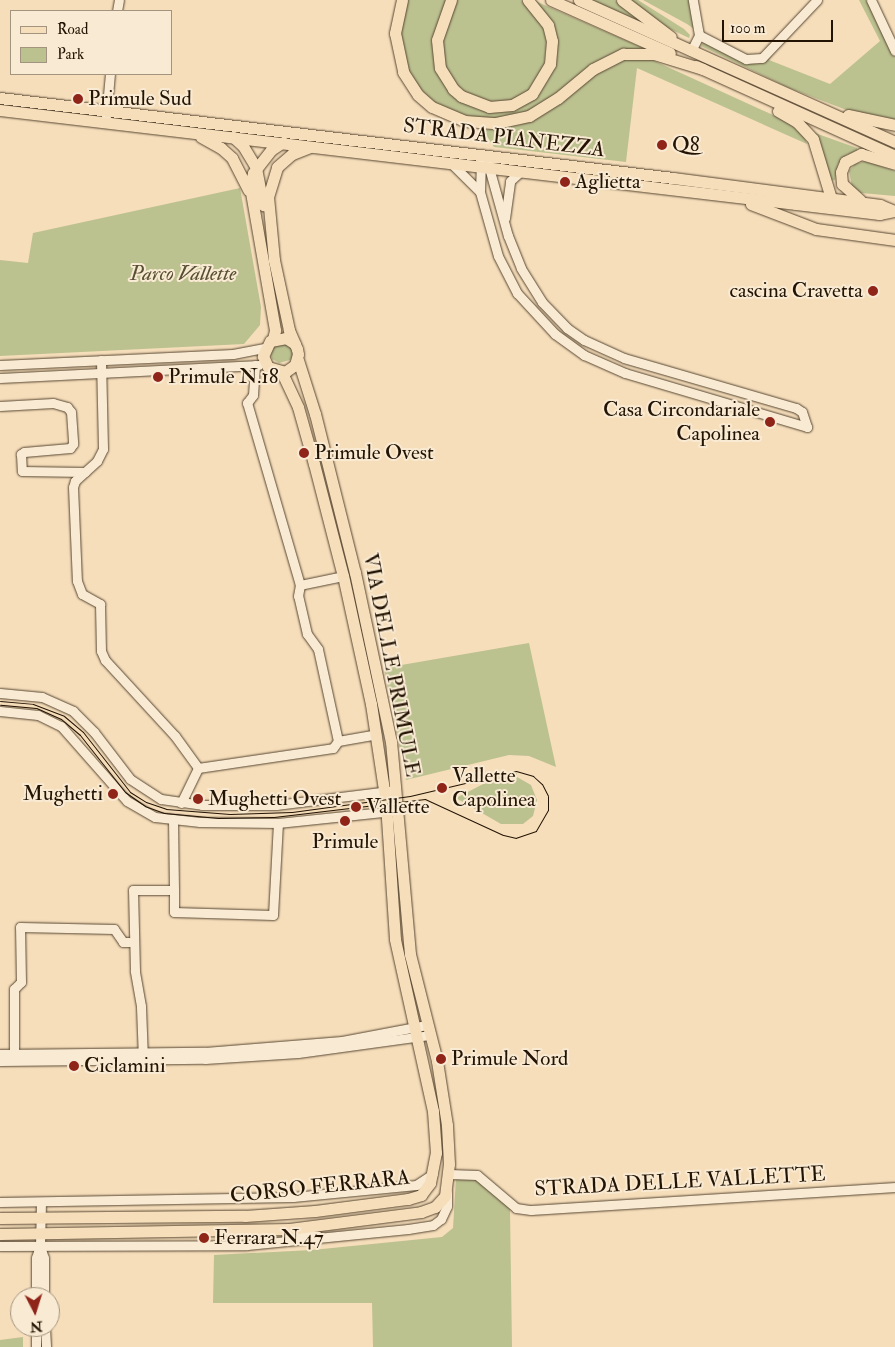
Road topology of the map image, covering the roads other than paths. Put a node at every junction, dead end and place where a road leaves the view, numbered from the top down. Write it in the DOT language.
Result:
graph roads {
  1 [pos="402,0"];
  2 [pos="451,0"];
  3 [pos="528,0"];
  4 [pos="551,0"];
  5 [pos="579,0"];
  6 [pos="622,0"];
  7 [pos="693,0"];
  8 [pos="817,0"];
  9 [pos="871,0"];
  10 [pos="699,36"];
  11 [pos="691,51"];
  12 [pos="895,51"];
  13 [pos="703,69"];
  14 [pos="110,75"];
  15 [pos="0,98"];
  16 [pos="767,99"];
  17 [pos="819,108"];
  18 [pos="0,110"];
  19 [pos="106,116"];
  20 [pos="186,119"];
  21 [pos="895,125"];
  22 [pos="195,134"];
  23 [pos="324,134"];
  24 [pos="233,137"];
  25 [pos="281,142"];
  26 [pos="895,142"];
  27 [pos="314,146"];
  28 [pos="484,155"];
  29 [pos="895,156"];
  30 [pos="450,163"];
  31 [pos="895,164"];
  32 [pos="485,167"];
  33 [pos="256,168"];
  34 [pos="521,171"];
  35 [pos="825,178"];
  36 [pos="480,192"];
  37 [pos="250,195"];
  38 [pos="815,196"];
  39 [pos="759,199"];
  40 [pos="833,204"];
  41 [pos="869,204"];
  42 [pos="894,212"];
  43 [pos="268,219"];
  44 [pos="505,223"];
  45 [pos="895,240"];
  46 [pos="273,339"];
  47 [pos="295,344"];
  48 [pos="264,348"];
  49 [pos="101,360"];
  50 [pos="298,360"];
  51 [pos="0,365"];
  52 [pos="261,365"];
  53 [pos="102,371"];
  54 [pos="282,372"];
  55 [pos="0,378"];
  56 [pos="0,406"];
  57 [pos="85,472"];
  58 [pos="355,573"];
  59 [pos="343,576"];
  60 [pos="300,585"];
  61 [pos="0,693"];
  62 [pos="0,711"];
  63 [pos="376,734"];
  64 [pos="338,741"];
  65 [pos="198,768"];
  66 [pos="397,790"];
  67 [pos="385,792"];
  68 [pos="181,803"];
  69 [pos="387,811"];
  70 [pos="399,811"];
  71 [pos="173,820"];
  72 [pos="278,823"];
  73 [pos="174,890"];
  74 [pos="134,942"];
  75 [pos="428,1030"];
  76 [pos="416,1033"];
  77 [pos="0,1054"];
  78 [pos="14,1057"];
  79 [pos="143,1059"];
  80 [pos="0,1061"];
  81 [pos="433,1174"];
  82 [pos="448,1174"];
  83 [pos="895,1187"];
  84 [pos="447,1190"];
  85 [pos="0,1202"];
  86 [pos="41,1202"];
  87 [pos="0,1218"];
  88 [pos="41,1218"];
  89 [pos="254,1230"];
  90 [pos="0,1234"];
  91 [pos="40,1234"];
  92 [pos="337,1238"];
  93 [pos="0,1246"];
  94 [pos="40,1246"];
  95 [pos="36,1287"];
  96 [pos="44,1287"];
  1 -- 13 [label="main road"];
  2 -- 3 [label="main road"];
  4 -- 13 [label="main road"];
  5 -- 11 [label="main road"];
  6 -- 11 [label="main road"];
  7 -- 10 [label="street"];
  8 -- 10 [label="street"];
  9 -- 12 [label="street"];
  10 -- 11 [label="street"];
  11 -- 17 [label="main road"];
  13 -- 16 [label="main road"];
  14 -- 19 [label="street"];
  15 -- 19 [label="main road, STRADA PIANEZZA"];
  16 -- 29 [label="main road"];
  16 -- 35 [label="main road"];
  17 -- 21 [label="main road"];
  17 -- 26 [label="main road"];
  18 -- 19 [label="main road, STRADA PIANEZZA"];
  19 -- 20 [label="main road, STRADA PIANEZZA"];
  19 -- 22 [label="main road, STRADA PIANEZZA"];
  20 -- 23 [label="main road, STRADA PIANEZZA"];
  20 -- 24 [label="main road"];
  22 -- 24 [label="main road, STRADA PIANEZZA"];
  22 -- 37 [label="main road"];
  23 -- 25 [label="main road"];
  23 -- 28 [label="main road, STRADA PIANEZZA"];
  24 -- 25 [label="main road, STRADA PIANEZZA"];
  24 -- 33 [label="main road"];
  25 -- 27 [label="main road, STRADA PIANEZZA"];
  25 -- 33 [label="main road"];
  27 -- 30 [label="main road, STRADA PIANEZZA"];
  27 -- 43 [label="main road"];
  28 -- 32 [label="street"];
  28 -- 39 [label="main road, STRADA PIANEZZA"];
  30 -- 32 [label="main road, STRADA PIANEZZA"];
  30 -- 36 [label="street"];
  31 -- 41 [label="main road"];
  32 -- 34 [label="main road, STRADA PIANEZZA"];
  32 -- 36 [label="street"];
  32 -- 44 [label="street"];
  33 -- 37 [label="main road"];
  33 -- 43 [label="main road"];
  34 -- 39 [label="main road, STRADA PIANEZZA"];
  34 -- 44 [label="street"];
  35 -- 38 [label="main road"];
  35 -- 40 [label="main road"];
  36 -- 44 [label="street"];
  37 -- 46 [label="main road"];
  38 -- 39 [label="main road, STRADA PIANEZZA"];
  38 -- 40 [label="main road, STRADA PIANEZZA"];
  39 -- 40 [label="main road, STRADA PIANEZZA"];
  39 -- 45 [label="main road"];
  40 -- 41 [label="main road, STRADA PIANEZZA"];
  40 -- 42 [label="main road, STRADA PIANEZZA"];
  41 -- 42 [label="main road, STRADA PIANEZZA"];
  43 -- 47 [label="main road"];
  46 -- 47 [label="main road"];
  46 -- 48 [label="main road"];
  47 -- 50 [label="main road"];
  48 -- 49 [label="street"];
  48 -- 52 [label="main road"];
  49 -- 51 [label="street"];
  49 -- 53 [label="street"];
  50 -- 54 [label="main road"];
  50 -- 58 [label="main road, VIA DELLE PRIMULE"];
  52 -- 53 [label="street"];
  52 -- 54 [label="main road"];
  52 -- 60 [label="street"];
  53 -- 55 [label="street"];
  53 -- 57 [label="street"];
  54 -- 59 [label="main road, VIA DELLE PRIMULE"];
  56 -- 57 [label="street"];
  57 -- 65 [label="street"];
  58 -- 59 [label="main road"];
  58 -- 66 [label="main road, VIA DELLE PRIMULE"];
  59 -- 60 [label="street, VIA DELLE PRIMULE"];
  59 -- 63 [label="main road, VIA DELLE PRIMULE"];
  60 -- 64 [label="street"];
  61 -- 68 [label="street"];
  62 -- 71 [label="street"];
  63 -- 64 [label="street, VIA DELLE PRIMULE"];
  63 -- 67 [label="main road, VIA DELLE PRIMULE"];
  64 -- 65 [label="street, VIA DELLE PRIMULE"];
  65 -- 68 [label="street"];
  66 -- 67 [label="street"];
  66 -- 70 [label="main road, VIA DELLE PRIMULE"];
  67 -- 68 [label="street"];
  67 -- 69 [label="main road, VIA DELLE PRIMULE"];
  69 -- 70 [label="street"];
  69 -- 72 [label="street"];
  69 -- 76 [label="main road, VIA DELLE PRIMULE"];
  70 -- 75 [label="main road, VIA DELLE PRIMULE"];
  71 -- 72 [label="street"];
  71 -- 73 [label="street"];
  72 -- 73 [label="street"];
  73 -- 74 [label="street"];
  74 -- 78 [label="street"];
  74 -- 79 [label="street"];
  75 -- 76 [label="street"];
  75 -- 82 [label="main road, VIA DELLE PRIMULE"];
  76 -- 79 [label="street"];
  76 -- 81 [label="main road, VIA DELLE PRIMULE"];
  77 -- 78 [label="street"];
  78 -- 79 [label="street"];
  78 -- 80 [label="street"];
  81 -- 86 [label="street, CORSO FERRARA"];
  81 -- 88 [label="main road, CORSO FERRARA"];
  82 -- 83 [label="street, STRADA DELLE VALLETTE"];
  82 -- 84 [label="main road, VIA DELLE PRIMULE"];
  84 -- 89 [label="main road, CORSO FERRARA"];
  84 -- 92 [label="street, CORSO FERRARA"];
  85 -- 86 [label="street, CORSO FERRARA"];
  86 -- 88 [label="street"];
  87 -- 88 [label="main road, CORSO FERRARA"];
  88 -- 91 [label="street"];
  89 -- 91 [label="main road, CORSO FERRARA"];
  89 -- 92 [label="street, CORSO FERRARA"];
  90 -- 91 [label="main road, CORSO FERRARA"];
  91 -- 94 [label="street"];
  92 -- 94 [label="street, CORSO FERRARA"];
  93 -- 94 [label="street, CORSO FERRARA"];
  94 -- 95 [label="street"];
  94 -- 96 [label="street"];
}
